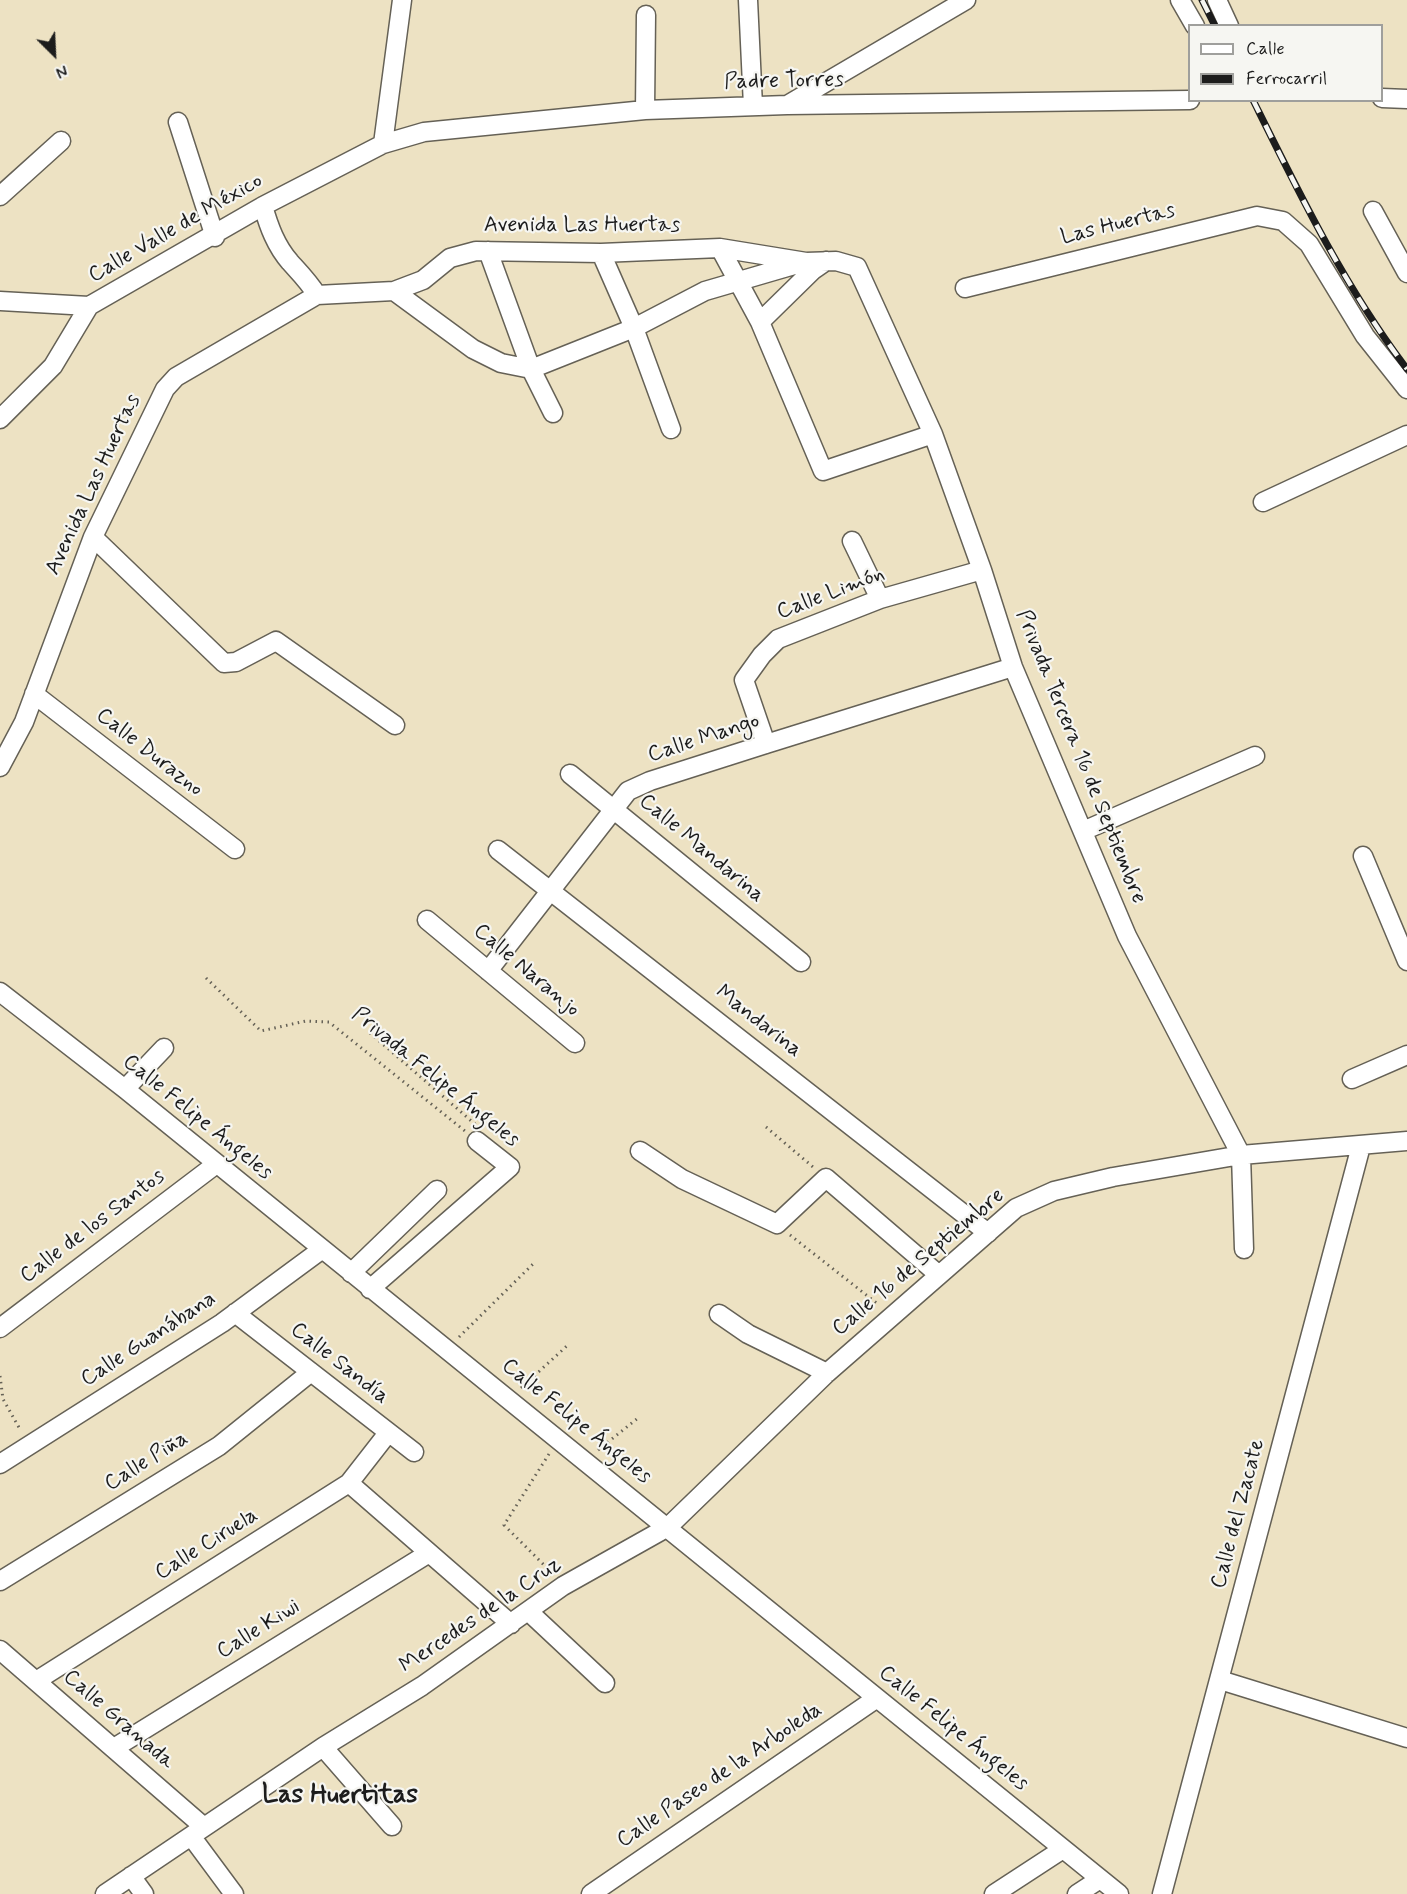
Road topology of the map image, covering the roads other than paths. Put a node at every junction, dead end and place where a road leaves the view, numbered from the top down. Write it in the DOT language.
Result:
graph roads {
  1 [pos="402,0"];
  2 [pos="748,0"];
  3 [pos="966,0"];
  4 [pos="1180,0"];
  5 [pos="1217,0"];
  6 [pos="646,15"];
  7 [pos="1194,24"];
  8 [pos="1228,24"];
  9 [pos="1383,98"];
  10 [pos="1407,99"];
  11 [pos="1188,100"];
  12 [pos="787,105"];
  13 [pos="753,106"];
  14 [pos="645,110"];
  15 [pos="178,122"];
  16 [pos="61,141"];
  17 [pos="384,144"];
  18 [pos="0,196"];
  19 [pos="263,206"];
  20 [pos="1372,211"];
  21 [pos="214,237"];
  22 [pos="720,248"];
  23 [pos="488,251"];
  24 [pos="601,253"];
  25 [pos="826,261"];
  26 [pos="806,262"];
  27 [pos="857,267"];
  28 [pos="1406,267"];
  29 [pos="736,280"];
  30 [pos="965,288"];
  31 [pos="394,291"];
  32 [pos="317,296"];
  33 [pos="0,301"];
  34 [pos="89,306"];
  35 [pos="760,321"];
  36 [pos="634,328"];
  37 [pos="531,369"];
  38 [pos="1407,389"];
  39 [pos="553,413"];
  40 [pos="0,419"];
  41 [pos="671,429"];
  42 [pos="933,434"];
  43 [pos="1407,435"];
  44 [pos="1263,502"];
  45 [pos="93,537"];
  46 [pos="852,541"];
  47 [pos="982,570"];
  48 [pos="880,600"];
  49 [pos="1013,667"];
  50 [pos="34,694"];
  51 [pos="395,725"];
  52 [pos="766,744"];
  53 [pos="1254,756"];
  54 [pos="0,767"];
  55 [pos="570,774"];
  56 [pos="614,808"];
  57 [pos="1083,831"];
  58 [pos="235,849"];
  59 [pos="498,850"];
  60 [pos="1363,856"];
  61 [pos="550,889"];
  62 [pos="427,920"];
  63 [pos="1407,961"];
  64 [pos="801,962"];
  65 [pos="488,971"];
  66 [pos="0,992"];
  67 [pos="575,1043"];
  68 [pos="164,1048"];
  69 [pos="1407,1055"];
  70 [pos="1352,1079"];
  71 [pos="125,1089"];
  72 [pos="477,1141"];
  73 [pos="1407,1141"];
  74 [pos="1361,1146"];
  75 [pos="640,1151"];
  76 [pos="1241,1155"];
  77 [pos="215,1165"];
  78 [pos="437,1190"];
  79 [pos="988,1233"];
  80 [pos="1244,1249"];
  81 [pos="321,1250"];
  82 [pos="351,1273"];
  83 [pos="939,1275"];
  84 [pos="370,1288"];
  85 [pos="235,1313"];
  86 [pos="719,1314"];
  87 [pos="0,1328"];
  88 [pos="311,1372"];
  89 [pos="827,1372"];
  90 [pos="388,1432"];
  91 [pos="414,1452"];
  92 [pos="0,1464"];
  93 [pos="349,1483"];
  94 [pos="668,1527"];
  95 [pos="429,1553"];
  96 [pos="0,1581"];
  97 [pos="528,1611"];
  98 [pos="510,1624"];
  99 [pos="0,1650"];
  100 [pos="1220,1680"];
  101 [pos="36,1681"];
  102 [pos="605,1683"];
  103 [pos="877,1698"];
  104 [pos="1407,1738"];
  105 [pos="114,1748"];
  106 [pos="323,1748"];
  107 [pos="392,1826"];
  108 [pos="198,1832"];
  109 [pos="1063,1849"];
  110 [pos="131,1876"];
  111 [pos="1100,1879"];
  112 [pos="105,1894"];
  113 [pos="144,1894"];
  114 [pos="234,1894"];
  115 [pos="591,1894"];
  116 [pos="994,1894"];
  117 [pos="1077,1894"];
  118 [pos="1119,1894"];
  119 [pos="1162,1894"];
  1 -- 17 [label="street"];
  2 -- 13 [label="street"];
  3 -- 12 [label="street"];
  4 -- 7 [label="street"];
  5 -- 8 [label="street"];
  6 -- 14 [label="street"];
  9 -- 10 [label="street"];
  11 -- 12 [label="street, Padre Torres"];
  12 -- 13 [label="street, Padre Torres"];
  13 -- 14 [label="street, Padre Torres"];
  14 -- 17 [label="street, Padre Torres"];
  15 -- 21 [label="street"];
  16 -- 18 [label="street"];
  17 -- 19 [label="street, Calle Valle de México"];
  19 -- 21 [label="street, Calle Valle de México"];
  19 -- 32 [label="street"];
  20 -- 28 [label="street"];
  21 -- 34 [label="street, Calle Valle de México"];
  22 -- 24 [label="street, Avenida Las Huertas"];
  22 -- 26 [label="street, Avenida Las Huertas"];
  22 -- 29 [label="street"];
  23 -- 24 [label="street, Avenida Las Huertas"];
  23 -- 31 [label="street, Avenida Las Huertas"];
  23 -- 37 [label="street"];
  24 -- 36 [label="street"];
  25 -- 26 [label="street, Avenida Las Huertas"];
  25 -- 27 [label="street, Avenida Las Huertas"];
  25 -- 35 [label="street"];
  26 -- 29 [label="street"];
  27 -- 42 [label="street, Privada Tercera 16 de Septiembre"];
  29 -- 35 [label="street"];
  29 -- 36 [label="street"];
  30 -- 38 [label="street, Las Huertas"];
  31 -- 32 [label="street, Avenida Las Huertas"];
  31 -- 37 [label="street"];
  32 -- 45 [label="street, Avenida Las Huertas"];
  33 -- 34 [label="street"];
  34 -- 40 [label="street, Calle Valle de México"];
  35 -- 42 [label="street"];
  36 -- 37 [label="street"];
  36 -- 41 [label="street"];
  37 -- 39 [label="street"];
  42 -- 47 [label="street, Privada Tercera 16 de Septiembre"];
  43 -- 44 [label="street"];
  45 -- 50 [label="street, Avenida Las Huertas"];
  45 -- 51 [label="street"];
  46 -- 48 [label="street"];
  47 -- 48 [label="street, Calle Limón"];
  47 -- 49 [label="street, Privada Tercera 16 de Septiembre"];
  48 -- 52 [label="street, Calle Limón"];
  49 -- 52 [label="street, Calle Mango"];
  49 -- 57 [label="street, Privada Tercera 16 de Septiembre"];
  50 -- 54 [label="street, Avenida Las Huertas"];
  50 -- 58 [label="street, Calle Durazno"];
  52 -- 56 [label="street, Calle Mango"];
  53 -- 57 [label="street"];
  55 -- 56 [label="street, Calle Mandarina"];
  56 -- 61 [label="street, Calle Mango"];
  56 -- 64 [label="street, Calle Mandarina"];
  57 -- 76 [label="street, Privada Tercera 16 de Septiembre"];
  59 -- 61 [label="street, Mandarina"];
  60 -- 63 [label="street"];
  61 -- 65 [label="street, Calle Mango"];
  61 -- 79 [label="street, Mandarina"];
  62 -- 65 [label="street, Calle Naranjo"];
  65 -- 67 [label="street, Calle Naranjo"];
  66 -- 71 [label="street, Calle Felipe Ángeles"];
  68 -- 71 [label="street"];
  69 -- 70 [label="street"];
  71 -- 77 [label="street, Calle Felipe Ángeles"];
  72 -- 84 [label="street, Privada Felipe Ángeles"];
  73 -- 74 [label="street, Calle 16 de Septiembre"];
  74 -- 76 [label="street, Calle 16 de Septiembre"];
  74 -- 100 [label="street, Calle del Zacate"];
  75 -- 83 [label="street"];
  76 -- 79 [label="street, Calle 16 de Septiembre"];
  76 -- 80 [label="street"];
  77 -- 81 [label="street, Calle Felipe Ángeles"];
  77 -- 87 [label="street, Calle de los Santos"];
  78 -- 82 [label="street"];
  79 -- 83 [label="street, Calle 16 de Septiembre"];
  81 -- 82 [label="street, Calle Felipe Ángeles"];
  81 -- 85 [label="street, Calle Guanábana"];
  82 -- 84 [label="street, Calle Felipe Ángeles"];
  83 -- 89 [label="street, Calle 16 de Septiembre"];
  84 -- 94 [label="street, Calle Felipe Ángeles"];
  85 -- 88 [label="street, Calle Sandía"];
  85 -- 92 [label="street, Calle Guanábana"];
  86 -- 89 [label="street"];
  88 -- 90 [label="street, Calle Sandía"];
  88 -- 96 [label="street, Calle Piña"];
  89 -- 94 [label="street, Calle 16 de Septiembre"];
  90 -- 91 [label="street, Calle Sandía"];
  90 -- 93 [label="street, Calle Ciruela"];
  93 -- 95 [label="street"];
  93 -- 101 [label="street, Calle Ciruela"];
  94 -- 97 [label="street, Mercedes de la Cruz"];
  94 -- 103 [label="street, Calle Felipe Ángeles"];
  95 -- 98 [label="street"];
  95 -- 105 [label="street, Calle Kiwi"];
  97 -- 98 [label="street, Mercedes de la Cruz"];
  97 -- 102 [label="street"];
  98 -- 106 [label="street, Mercedes de la Cruz"];
  99 -- 101 [label="street, Calle Granada"];
  100 -- 104 [label="street"];
  100 -- 119 [label="street, Calle del Zacate"];
  101 -- 105 [label="street, Calle Granada"];
  103 -- 109 [label="street, Calle Felipe Ángeles"];
  103 -- 115 [label="street, Calle Paseo de la Arboleda"];
  105 -- 108 [label="street, Calle Granada"];
  106 -- 107 [label="street"];
  106 -- 108 [label="street, Mercedes de la Cruz"];
  108 -- 110 [label="street, Mercedes de la Cruz"];
  108 -- 114 [label="street, Calle Granada"];
  109 -- 111 [label="street, Calle Felipe Ángeles"];
  109 -- 116 [label="street"];
  110 -- 112 [label="street, Mercedes de la Cruz"];
  110 -- 113 [label="street"];
  111 -- 117 [label="street"];
  111 -- 118 [label="street, Calle Felipe Ángeles"];
}
